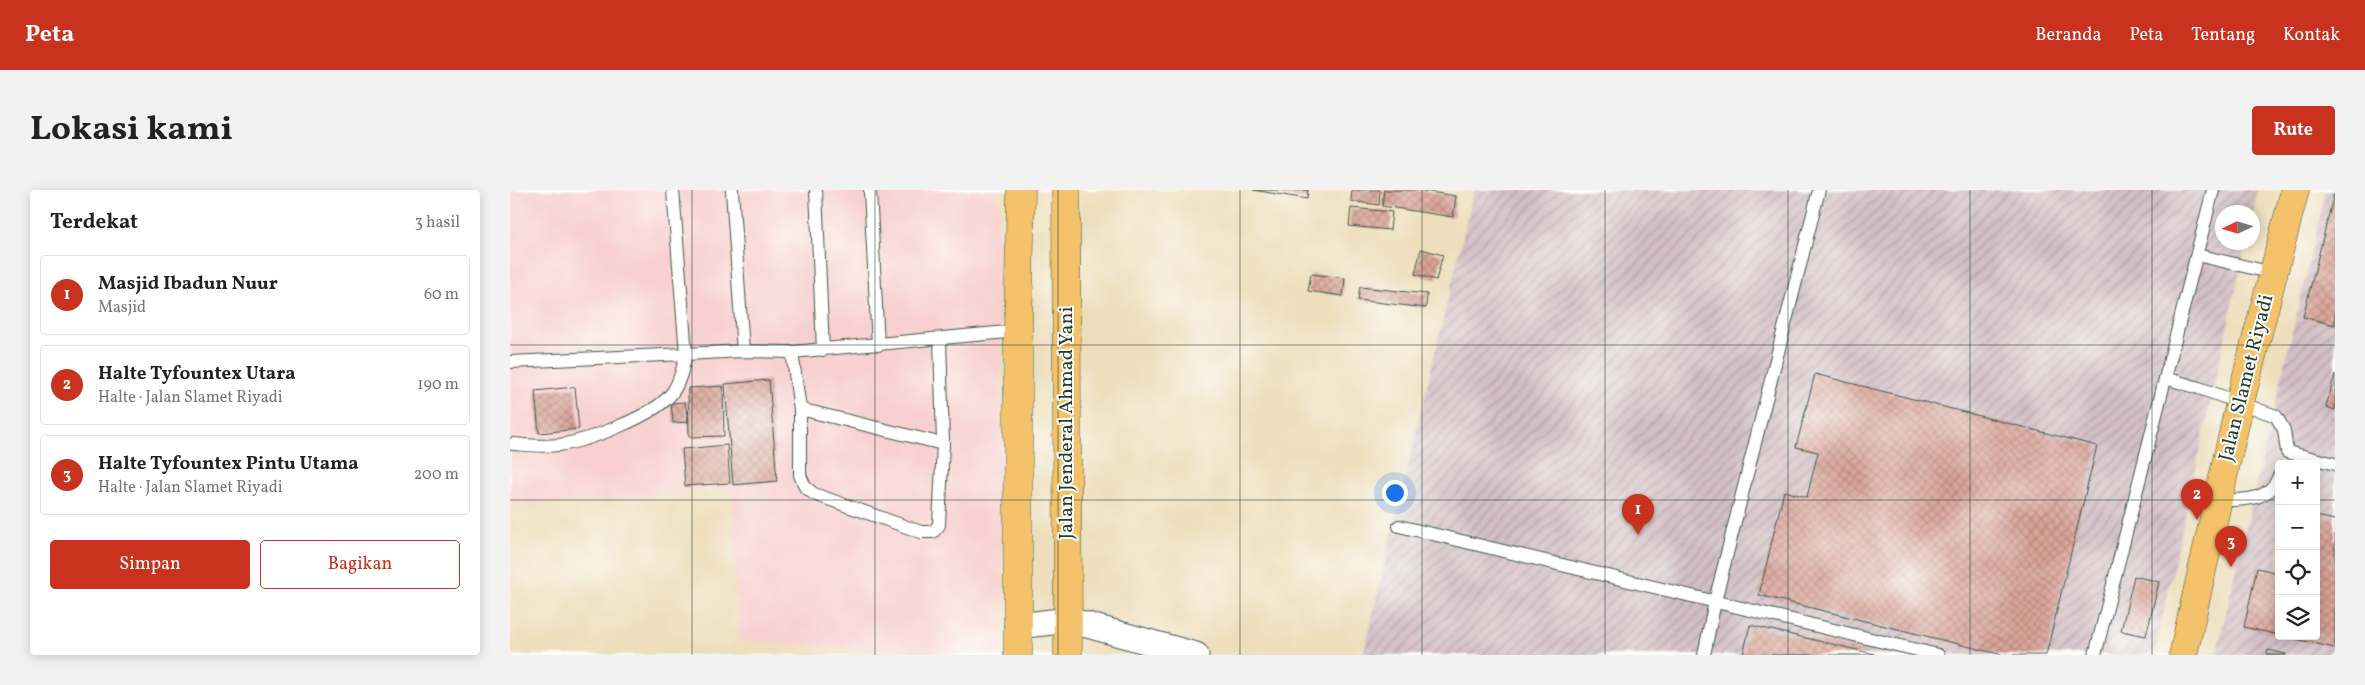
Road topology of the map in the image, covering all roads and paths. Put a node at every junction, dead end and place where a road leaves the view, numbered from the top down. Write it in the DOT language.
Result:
graph roads {
  1 [pos="673,190"];
  2 [pos="732,190"];
  3 [pos="816,190"];
  4 [pos="870,190"];
  5 [pos="1021,190"];
  6 [pos="1066,190"];
  7 [pos="1819,190"];
  8 [pos="2213,190"];
  9 [pos="2295,190"];
  10 [pos="2197,255"];
  11 [pos="2273,274"];
  12 [pos="1018,331"];
  13 [pos="940,339"];
  14 [pos="878,345"];
  15 [pos="823,350"];
  16 [pos="743,351"];
  17 [pos="792,352"];
  18 [pos="686,354"];
  19 [pos="510,362"];
  20 [pos="2165,378"];
  21 [pos="2240,402"];
  22 [pos="800,409"];
  23 [pos="513,444"];
  24 [pos="943,444"];
  25 [pos="2285,458"];
  26 [pos="2335,464"];
  27 [pos="2275,484"];
  28 [pos="2217,500"];
  29 [pos="1399,526"];
  30 [pos="1715,601"];
  31 [pos="1069,620"];
  32 [pos="1017,626"];
  33 [pos="1018,655"];
  34 [pos="1068,655"];
  35 [pos="1196,655"];
  36 [pos="1704,655"];
  37 [pos="1938,655"];
  38 [pos="2095,655"];
  39 [pos="2183,655"];
  1 -- 18 [label="lane"];
  2 -- 16 [label="lane"];
  3 -- 15 [label="lane"];
  4 -- 14 [label="lane"];
  5 -- 12 [label="main road"];
  6 -- 31 [label="main road, Jalan Jenderal Ahmad Yani"];
  7 -- 30 [label="lane"];
  8 -- 10 [label="lane"];
  9 -- 11 [label="main road, Jalan Slamet Riyadi"];
  10 -- 11 [label="lane"];
  10 -- 20 [label="lane"];
  11 -- 21 [label="main road, Jalan Slamet Riyadi"];
  12 -- 13 [label="lane"];
  12 -- 32 [label="main road"];
  13 -- 14 [label="lane"];
  13 -- 24 [label="lane"];
  14 -- 15 [label="lane"];
  15 -- 17 [label="lane"];
  16 -- 17 [label="lane"];
  16 -- 18 [label="lane"];
  17 -- 22 [label="lane"];
  18 -- 19 [label="lane"];
  18 -- 23 [label="lane"];
  20 -- 21 [label="lane"];
  20 -- 38 [label="lane"];
  21 -- 25 [label="lane"];
  21 -- 28 [label="main road, Jalan Slamet Riyadi"];
  22 -- 24 [label="lane"];
  22 -- 24 [label="lane"];
  25 -- 26 [label="lane"];
  27 -- 28 [label="lane"];
  28 -- 39 [label="main road, Jalan Slamet Riyadi"];
  29 -- 30 [label="lane"];
  30 -- 36 [label="lane"];
  30 -- 37 [label="lane"];
  31 -- 32 [label="street"];
  31 -- 34 [label="main road, Jalan Jenderal Ahmad Yani"];
  31 -- 35 [label="street"];
  32 -- 33 [label="main road"];
}
